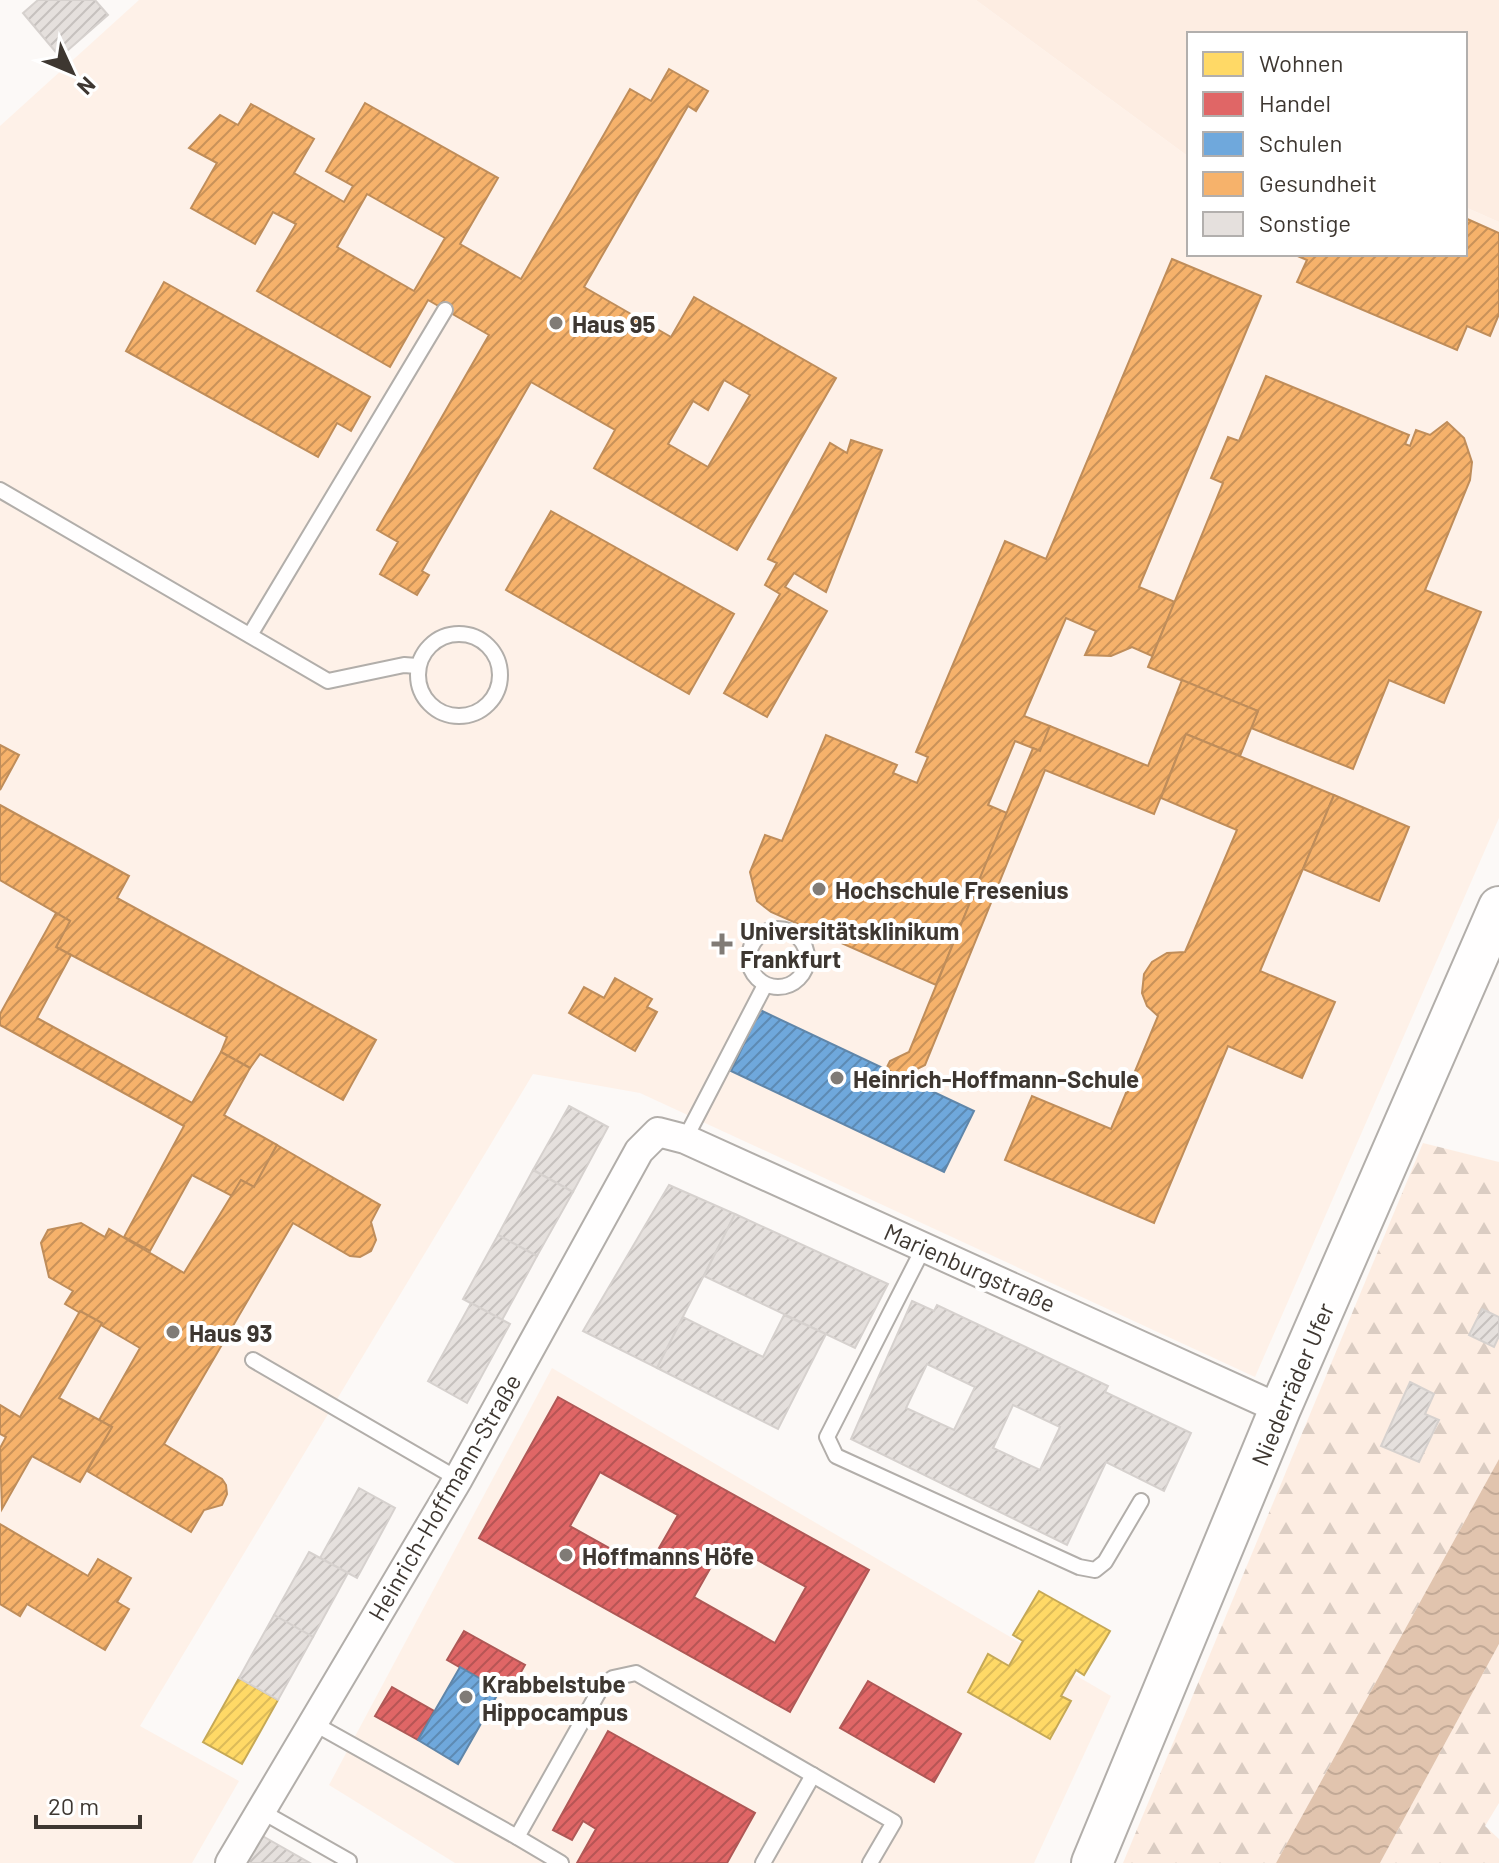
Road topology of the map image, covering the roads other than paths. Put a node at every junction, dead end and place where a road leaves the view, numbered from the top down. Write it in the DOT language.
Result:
graph roads {
  1 [pos="445,310"];
  2 [pos="0,490"];
  3 [pos="250,635"];
  4 [pos="417,666"];
  5 [pos="1499,907"];
  6 [pos="765,985"];
  7 [pos="671,1135"];
  8 [pos="924,1247"];
  9 [pos="253,1360"];
  10 [pos="1280,1409"];
  11 [pos="458,1479"];
  12 [pos="1141,1501"];
  13 [pos="313,1723"];
  14 [pos="813,1775"];
  15 [pos="261,1811"];
  16 [pos="517,1837"];
  17 [pos="349,1861"];
  18 [pos="230,1863"];
  19 [pos="561,1863"];
  20 [pos="763,1863"];
  21 [pos="870,1863"];
  22 [pos="1092,1863"];
  1 -- 3 [label="lane"];
  2 -- 3 [label="lane"];
  3 -- 4 [label="lane"];
  4 -- 4 [label="lane"];
  5 -- 10 [label="main road, Niederräder Ufer"];
  6 -- 6 [label="lane"];
  6 -- 7 [label="lane"];
  7 -- 8 [label="street, Marienburgstraße"];
  7 -- 11 [label="street, Heinrich-Hoffmann-Straße"];
  8 -- 10 [label="street, Marienburgstraße"];
  8 -- 12 [label="lane"];
  9 -- 11 [label="lane"];
  10 -- 22 [label="main road, Niederräder Ufer"];
  11 -- 13 [label="street, Heinrich-Hoffmann-Straße"];
  13 -- 15 [label="street, Heinrich-Hoffmann-Straße"];
  13 -- 16 [label="lane"];
  14 -- 16 [label="lane"];
  14 -- 20 [label="lane"];
  14 -- 21 [label="lane"];
  15 -- 17 [label="lane"];
  15 -- 18 [label="street, Heinrich-Hoffmann-Straße"];
  16 -- 19 [label="lane"];
}
